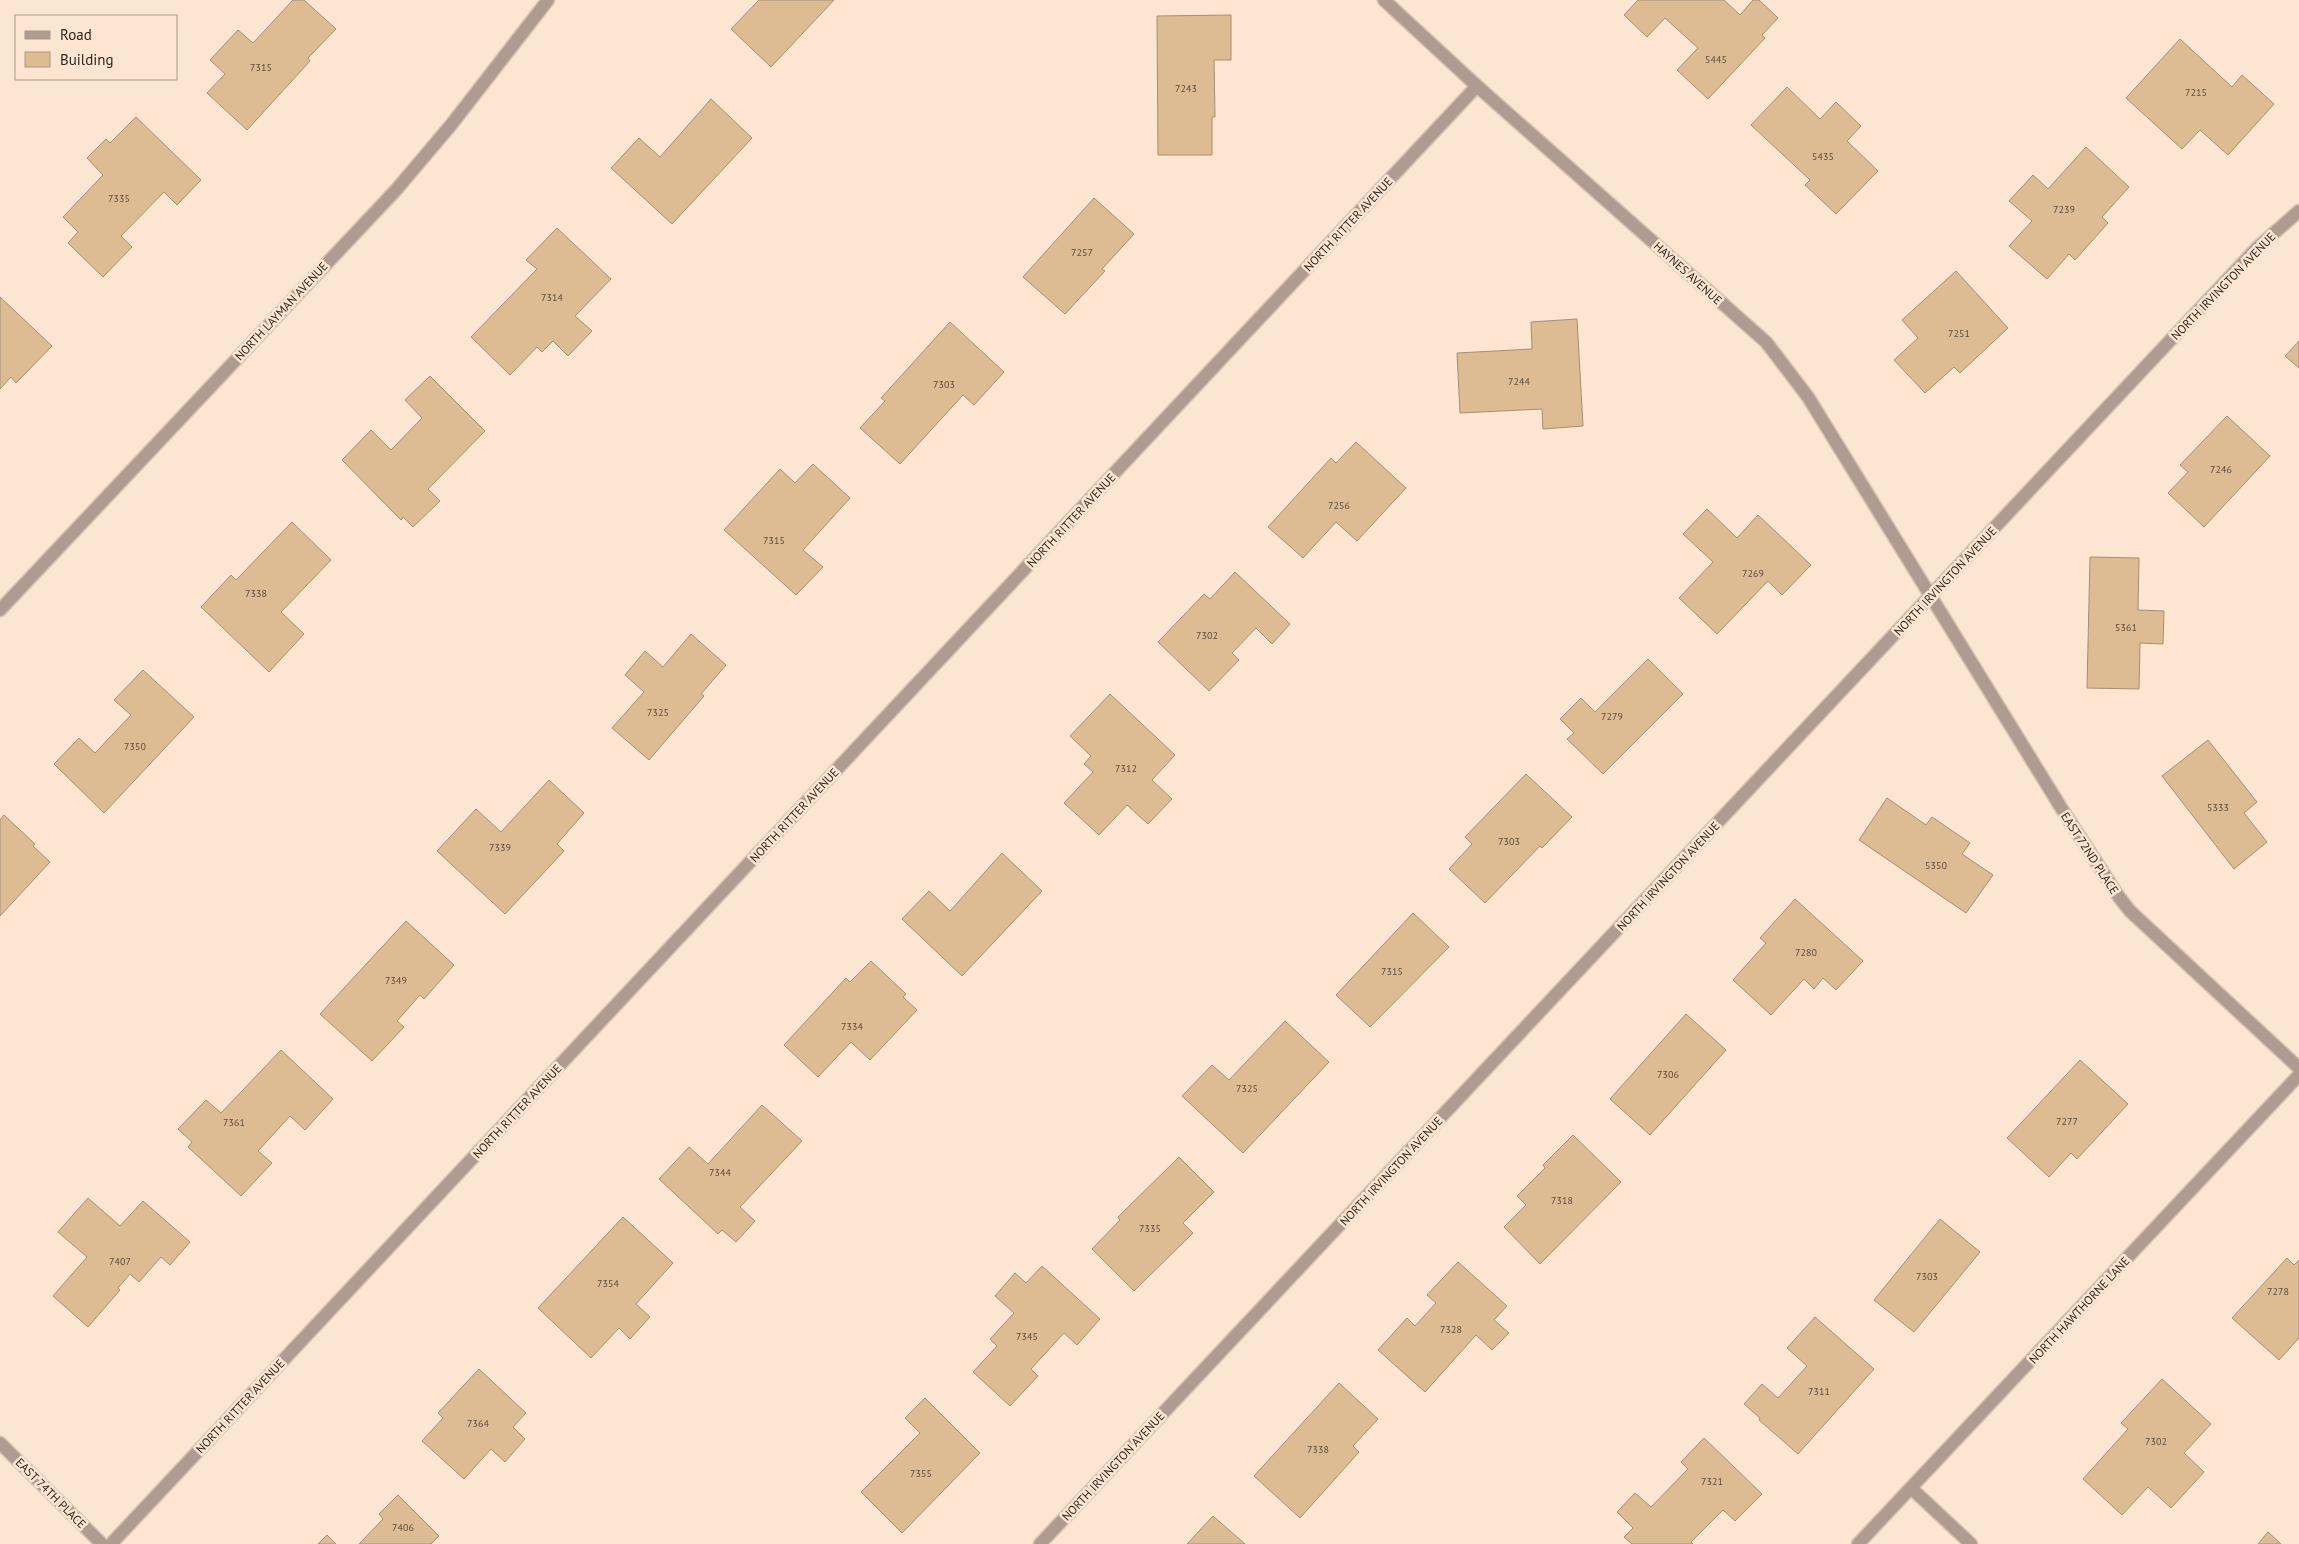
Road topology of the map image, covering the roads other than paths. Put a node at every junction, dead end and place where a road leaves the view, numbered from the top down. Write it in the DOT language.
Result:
graph roads {
  1 [pos="548,0"];
  2 [pos="1384,0"];
  3 [pos="1477,86"];
  4 [pos="2299,211"];
  5 [pos="1930,597"];
  6 [pos="0,610"];
  7 [pos="2299,1068"];
  8 [pos="2299,1076"];
  9 [pos="0,1443"];
  10 [pos="1911,1488"];
  11 [pos="102,1544"];
  12 [pos="111,1544"];
  13 [pos="1040,1544"];
  14 [pos="1858,1544"];
  15 [pos="1971,1544"];
  1 -- 6 [label="street, NORTH LAYMAN AVENUE"];
  2 -- 3 [label="street, HAYNES AVENUE"];
  3 -- 5 [label="street, HAYNES AVENUE"];
  3 -- 12 [label="street, NORTH RITTER AVENUE"];
  4 -- 5 [label="street, NORTH IRVINGTON AVENUE"];
  5 -- 7 [label="street, EAST 72ND PLACE"];
  5 -- 13 [label="street, NORTH IRVINGTON AVENUE"];
  8 -- 10 [label="street, NORTH HAWTHORNE LANE"];
  9 -- 11 [label="street, EAST 74TH PLACE"];
  10 -- 14 [label="street, NORTH HAWTHORNE LANE"];
  10 -- 15 [label="street"];
}
